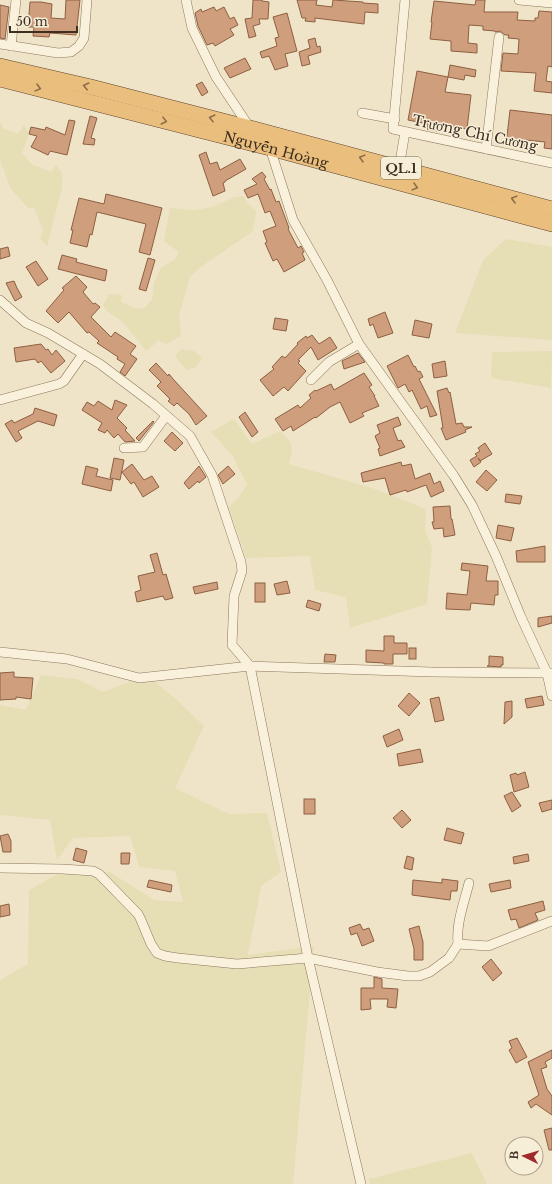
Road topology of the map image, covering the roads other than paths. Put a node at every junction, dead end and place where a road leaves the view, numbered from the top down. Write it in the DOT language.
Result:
graph roads {
  1 [pos="16,0"];
  2 [pos="87,0"];
  3 [pos="186,0"];
  4 [pos="405,0"];
  5 [pos="519,0"];
  6 [pos="552,3"];
  7 [pos="499,37"];
  8 [pos="0,44"];
  9 [pos="11,46"];
  10 [pos="0,66"];
  11 [pos="0,79"];
  12 [pos="362,113"];
  13 [pos="395,119"];
  14 [pos="250,128"];
  15 [pos="405,132"];
  16 [pos="270,148"];
  17 [pos="486,149"];
  18 [pos="552,164"];
  19 [pos="399,168"];
  20 [pos="552,209"];
  21 [pos="552,224"];
  22 [pos="0,300"];
  23 [pos="359,344"];
  24 [pos="84,354"];
  25 [pos="311,380"];
  26 [pos="0,400"];
  27 [pos="166,416"];
  28 [pos="124,448"];
  29 [pos="0,652"];
  30 [pos="250,666"];
  31 [pos="549,673"];
  32 [pos="552,696"];
  33 [pos="0,868"];
  34 [pos="469,883"];
  35 [pos="552,921"];
  36 [pos="458,944"];
  37 [pos="308,958"];
  38 [pos="361,1184"];
  1 -- 9 [label="street"];
  2 -- 9 [label="street"];
  3 -- 14 [label="street"];
  4 -- 13 [label="street"];
  5 -- 6 [label="street"];
  7 -- 17 [label="street"];
  8 -- 9 [label="street"];
  14 -- 10 [label="highway, Nguyễn Hoàng / QL.1, one-way"];
  11 -- 16 [label="highway, Nguyễn Hoàng / QL.1, one-way"];
  12 -- 13 [label="street"];
  13 -- 15 [label="street, Trương Chí Cương"];
  19 -- 14 [label="highway, Nguyễn Hoàng / QL.1, one-way"];
  15 -- 17 [label="street, Trương Chí Cương"];
  15 -- 19 [label="street"];
  16 -- 21 [label="highway, Nguyễn Hoàng / QL.1, one-way"];
  16 -- 23 [label="street"];
  17 -- 18 [label="street, Trương Chí Cương"];
  20 -- 19 [label="highway, Nguyễn Hoàng / QL.1, one-way"];
  22 -- 24 [label="street"];
  23 -- 25 [label="street"];
  23 -- 31 [label="street"];
  24 -- 26 [label="street"];
  24 -- 27 [label="street"];
  27 -- 28 [label="street"];
  27 -- 30 [label="street"];
  29 -- 30 [label="street"];
  30 -- 31 [label="street"];
  30 -- 37 [label="street"];
  31 -- 32 [label="street"];
  33 -- 37 [label="street"];
  34 -- 36 [label="street"];
  35 -- 36 [label="street"];
  36 -- 37 [label="street"];
  37 -- 38 [label="street"];
}
